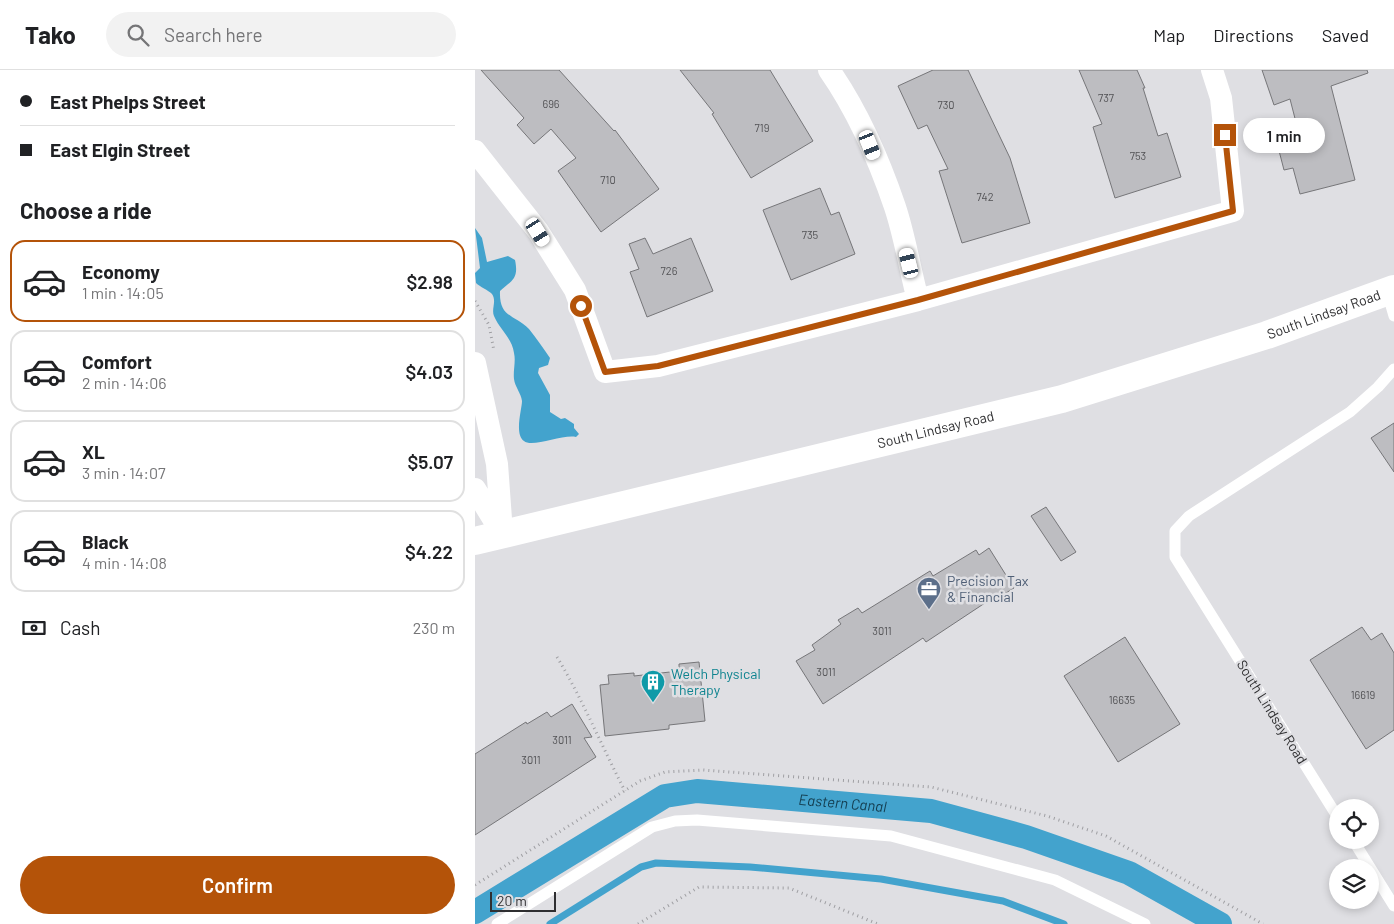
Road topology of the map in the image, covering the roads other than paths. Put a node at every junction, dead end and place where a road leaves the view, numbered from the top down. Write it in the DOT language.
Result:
graph roads {
  1 [pos="829,70"];
  2 [pos="1212,70"];
  3 [pos="475,151"];
  4 [pos="1392,299"];
  5 [pos="918,300"];
  6 [pos="475,363"];
  7 [pos="1394,369"];
  8 [pos="475,490"];
  9 [pos="502,533"];
  10 [pos="475,541"];
  11 [pos="1329,803"];
  12 [pos="1359,849"];
  13 [pos="1394,906"];
  14 [pos="497,924"];
  15 [pos="1145,924"];
  1 -- 5 [label="street"];
  2 -- 5 [label="street"];
  3 -- 5 [label="street"];
  4 -- 9 [label="main road, South Lindsay Road"];
  6 -- 9 [label="street"];
  7 -- 11 [label="lane, South Lindsay Road"];
  8 -- 9 [label="street"];
  9 -- 10 [label="main road, South Lindsay Road"];
  12 -- 13 [label="lane"];
  14 -- 15 [label="lane"];
}
